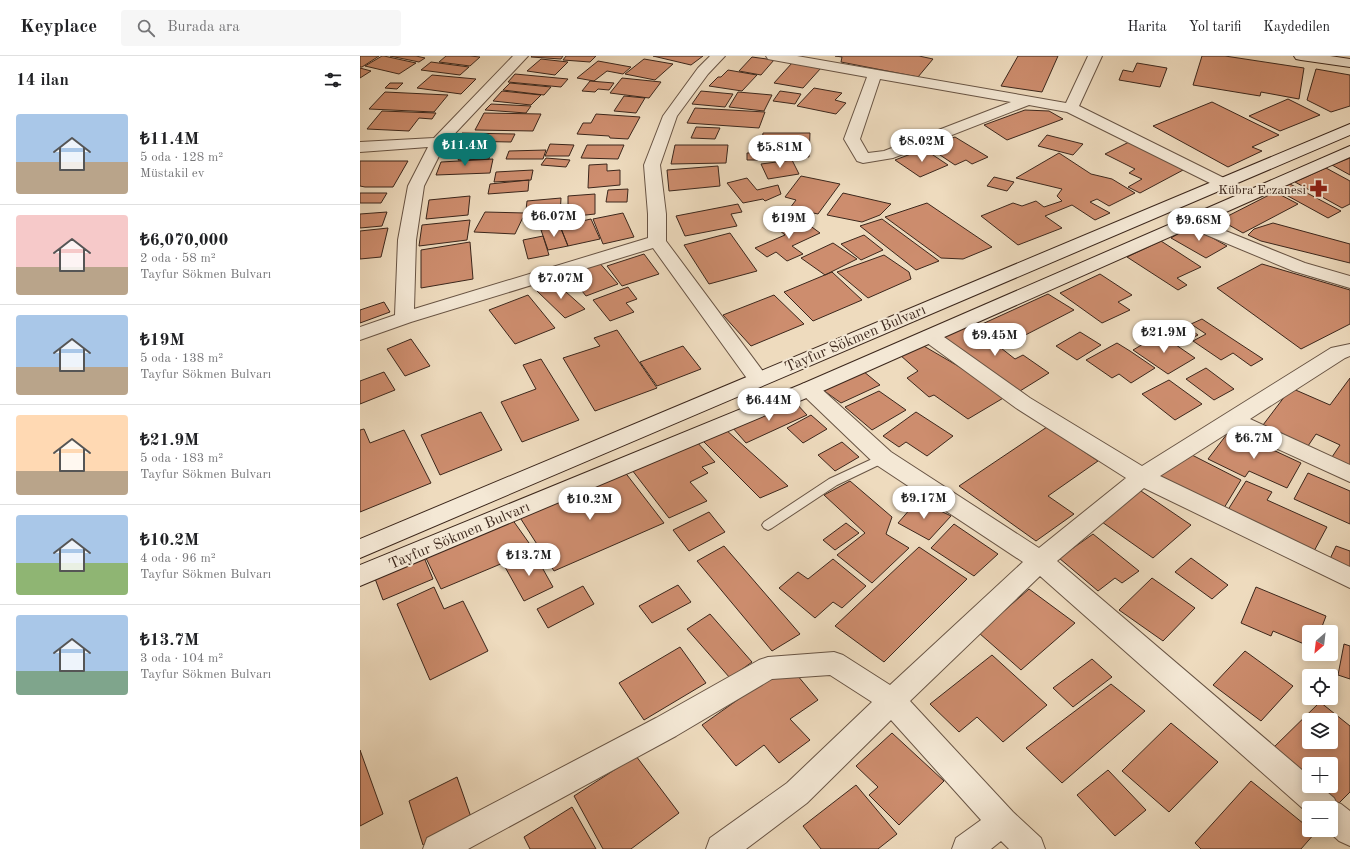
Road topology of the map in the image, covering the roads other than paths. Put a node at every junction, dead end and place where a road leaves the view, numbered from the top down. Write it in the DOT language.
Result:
graph roads {
  1 [pos="521,56"];
  2 [pos="718,56"];
  3 [pos="773,56"];
  4 [pos="1095,56"];
  5 [pos="1301,56"];
  6 [pos="1350,63"];
  7 [pos="875,73"];
  8 [pos="1026,101"];
  9 [pos="1071,108"];
  10 [pos="1350,128"];
  11 [pos="438,142"];
  12 [pos="360,147"];
  13 [pos="1350,151"];
  14 [pos="1222,183"];
  15 [pos="1191,222"];
  16 [pos="657,241"];
  17 [pos="1350,282"];
  18 [pos="404,318"];
  19 [pos="360,334"];
  20 [pos="930,336"];
  21 [pos="1346,354"];
  22 [pos="758,379"];
  23 [pos="809,389"];
  24 [pos="1233,420"];
  25 [pos="883,458"];
  26 [pos="1350,474"];
  27 [pos="1142,477"];
  28 [pos="768,525"];
  29 [pos="360,549"];
  30 [pos="1040,561"];
  31 [pos="360,576"];
  32 [pos="1350,578"];
  33 [pos="892,701"];
  34 [pos="1316,801"];
  35 [pos="1338,820"];
  36 [pos="1002,822"];
  37 [pos="1350,831"];
  38 [pos="438,849"];
  39 [pos="721,849"];
  40 [pos="967,849"];
  41 [pos="1030,849"];
  1 -- 11 [label="street"];
  2 -- 16 [label="street"];
  3 -- 7 [label="street"];
  4 -- 9 [label="street"];
  5 -- 6 [label="street"];
  7 -- 8 [label="street"];
  7 -- 8 [label="street"];
  8 -- 9 [label="street"];
  9 -- 14 [label="street"];
  10 -- 14 [label="street, Tayfur Sökmen Bulvarı"];
  11 -- 12 [label="street"];
  11 -- 18 [label="street"];
  13 -- 15 [label="street, Tayfur Sökmen Bulvarı"];
  14 -- 22 [label="street, Tayfur Sökmen Bulvarı"];
  15 -- 17 [label="street"];
  15 -- 20 [label="street, Tayfur Sökmen Bulvarı"];
  16 -- 18 [label="street"];
  16 -- 22 [label="street"];
  18 -- 19 [label="street"];
  20 -- 23 [label="street, Tayfur Sökmen Bulvarı"];
  20 -- 27 [label="street"];
  21 -- 24 [label="street"];
  22 -- 29 [label="street, Tayfur Sökmen Bulvarı"];
  23 -- 25 [label="street"];
  23 -- 31 [label="street, Tayfur Sökmen Bulvarı"];
  24 -- 26 [label="street"];
  24 -- 27 [label="street"];
  25 -- 28 [label="lane"];
  25 -- 30 [label="street"];
  27 -- 30 [label="street"];
  27 -- 32 [label="street"];
  30 -- 33 [label="street"];
  30 -- 34 [label="street"];
  33 -- 36 [label="street"];
  33 -- 38 [label="street"];
  33 -- 39 [label="street"];
  35 -- 37 [label="street"];
  36 -- 40 [label="street"];
  36 -- 41 [label="street"];
}
